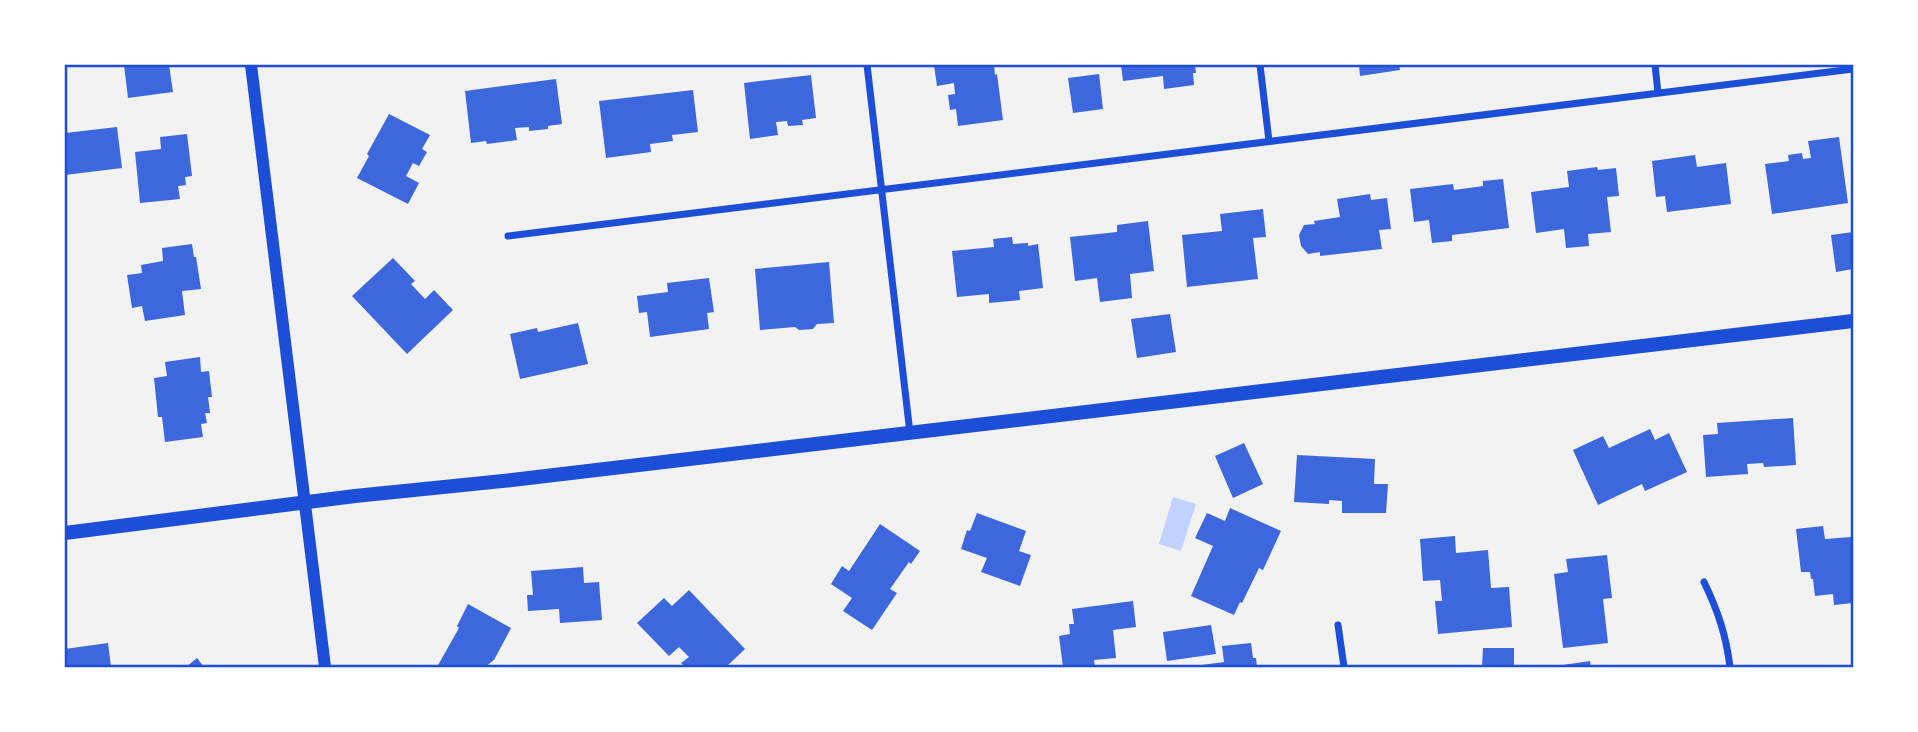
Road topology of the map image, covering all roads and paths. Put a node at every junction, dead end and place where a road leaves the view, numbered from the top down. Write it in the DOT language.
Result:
graph roads {
  1 [pos="251,65"];
  2 [pos="867,65"];
  3 [pos="1260,65"];
  4 [pos="1655,65"];
  5 [pos="1853,69"];
  6 [pos="1658,93"];
  7 [pos="1269,141"];
  8 [pos="882,190"];
  9 [pos="508,236"];
  10 [pos="1853,321"];
  11 [pos="911,433"];
  12 [pos="305,502"];
  13 [pos="65,533"];
  14 [pos="1704,582"];
  15 [pos="1338,625"];
  16 [pos="325,667"];
  17 [pos="1343,667"];
  18 [pos="1730,667"];
  1 -- 12 [label="street"];
  2 -- 8 [label="street"];
  3 -- 7 [label="street"];
  4 -- 6 [label="street"];
  5 -- 6 [label="street"];
  6 -- 7 [label="street"];
  7 -- 8 [label="street"];
  8 -- 9 [label="street"];
  8 -- 11 [label="street"];
  10 -- 11 [label="main road"];
  11 -- 12 [label="main road"];
  12 -- 13 [label="main road"];
  12 -- 16 [label="street"];
  14 -- 18 [label="street"];
  15 -- 17 [label="street"];
}
